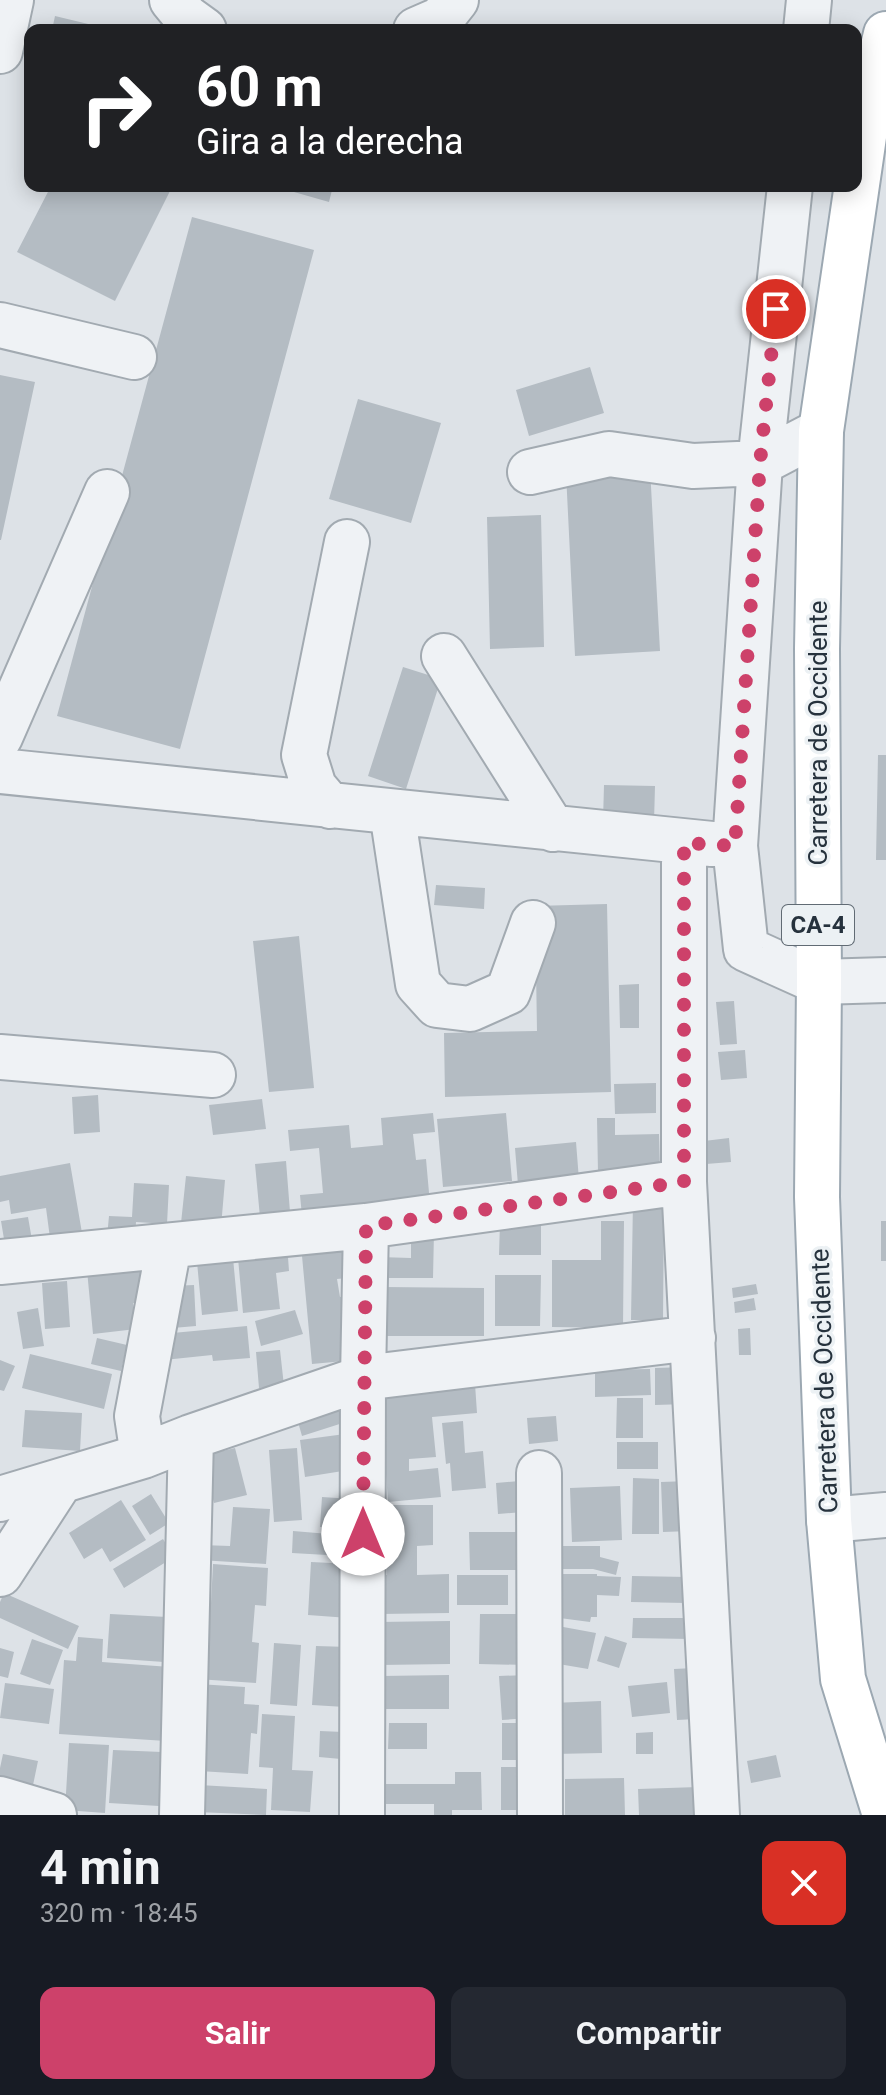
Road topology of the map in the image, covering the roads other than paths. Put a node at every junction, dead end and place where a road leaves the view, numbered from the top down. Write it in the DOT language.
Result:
graph roads {
  1 [pos="11,0"];
  2 [pos="172,0"];
  3 [pos="456,0"];
  4 [pos="809,0"];
  5 [pos="196,24"];
  6 [pos="430,24"];
  7 [pos="807,24"];
  8 [pos="886,34"];
  9 [pos="0,51"];
  10 [pos="862,150"];
  11 [pos="789,192"];
  12 [pos="856,192"];
  13 [pos="0,325"];
  14 [pos="134,357"];
  15 [pos="821,431"];
  16 [pos="760,463"];
  17 [pos="530,472"];
  18 [pos="107,492"];
  19 [pos="347,542"];
  20 [pos="444,656"];
  21 [pos="0,737"];
  22 [pos="0,771"];
  23 [pos="330,806"];
  24 [pos="392,812"];
  25 [pos="553,829"];
  26 [pos="684,843"];
  27 [pos="735,846"];
  28 [pos="533,923"];
  29 [pos="886,980"];
  30 [pos="819,982"];
  31 [pos="0,1057"];
  32 [pos="213,1075"];
  33 [pos="684,1182"];
  34 [pos="366,1226"];
  35 [pos="169,1246"];
  36 [pos="0,1262"];
  37 [pos="693,1338"];
  38 [pos="363,1378"];
  39 [pos="191,1437"];
  40 [pos="143,1456"];
  41 [pos="539,1473"];
  42 [pos="60,1482"];
  43 [pos="0,1499"];
  44 [pos="886,1515"];
  45 [pos="829,1520"];
  46 [pos="0,1574"];
  47 [pos="0,1799"];
  48 [pos="54,1815"];
  49 [pos="182,1815"];
  50 [pos="362,1815"];
  51 [pos="540,1815"];
  52 [pos="717,1815"];
  53 [pos="885,1815"];
  1 -- 9 [label="street"];
  2 -- 5 [label="street"];
  3 -- 6 [label="street"];
  4 -- 7 [label="street"];
  8 -- 10 [label="main road, Carretera de Occidente / CA-4"];
  11 -- 16 [label="street"];
  12 -- 15 [label="main road, Carretera de Occidente / CA-4"];
  13 -- 14 [label="street"];
  15 -- 16 [label="street"];
  15 -- 30 [label="main road, Carretera de Occidente / CA-4"];
  16 -- 17 [label="street"];
  16 -- 27 [label="street"];
  18 -- 21 [label="street"];
  19 -- 23 [label="street"];
  20 -- 25 [label="street"];
  22 -- 23 [label="street"];
  23 -- 24 [label="street"];
  24 -- 25 [label="street"];
  24 -- 28 [label="street"];
  25 -- 26 [label="street"];
  26 -- 27 [label="street"];
  26 -- 33 [label="street"];
  27 -- 30 [label="street"];
  29 -- 30 [label="street"];
  30 -- 45 [label="main road, Carretera de Occidente / CA-4"];
  31 -- 32 [label="street"];
  33 -- 34 [label="street"];
  33 -- 37 [label="street"];
  34 -- 35 [label="street"];
  34 -- 38 [label="street"];
  35 -- 36 [label="street"];
  35 -- 40 [label="street"];
  37 -- 38 [label="street"];
  37 -- 52 [label="street"];
  38 -- 39 [label="street"];
  38 -- 50 [label="street"];
  39 -- 40 [label="street"];
  39 -- 49 [label="street"];
  40 -- 42 [label="street"];
  41 -- 51 [label="street"];
  42 -- 43 [label="street"];
  42 -- 46 [label="street"];
  44 -- 45 [label="street"];
  45 -- 53 [label="main road, Carretera de Occidente / CA-4"];
  47 -- 48 [label="street"];
}
